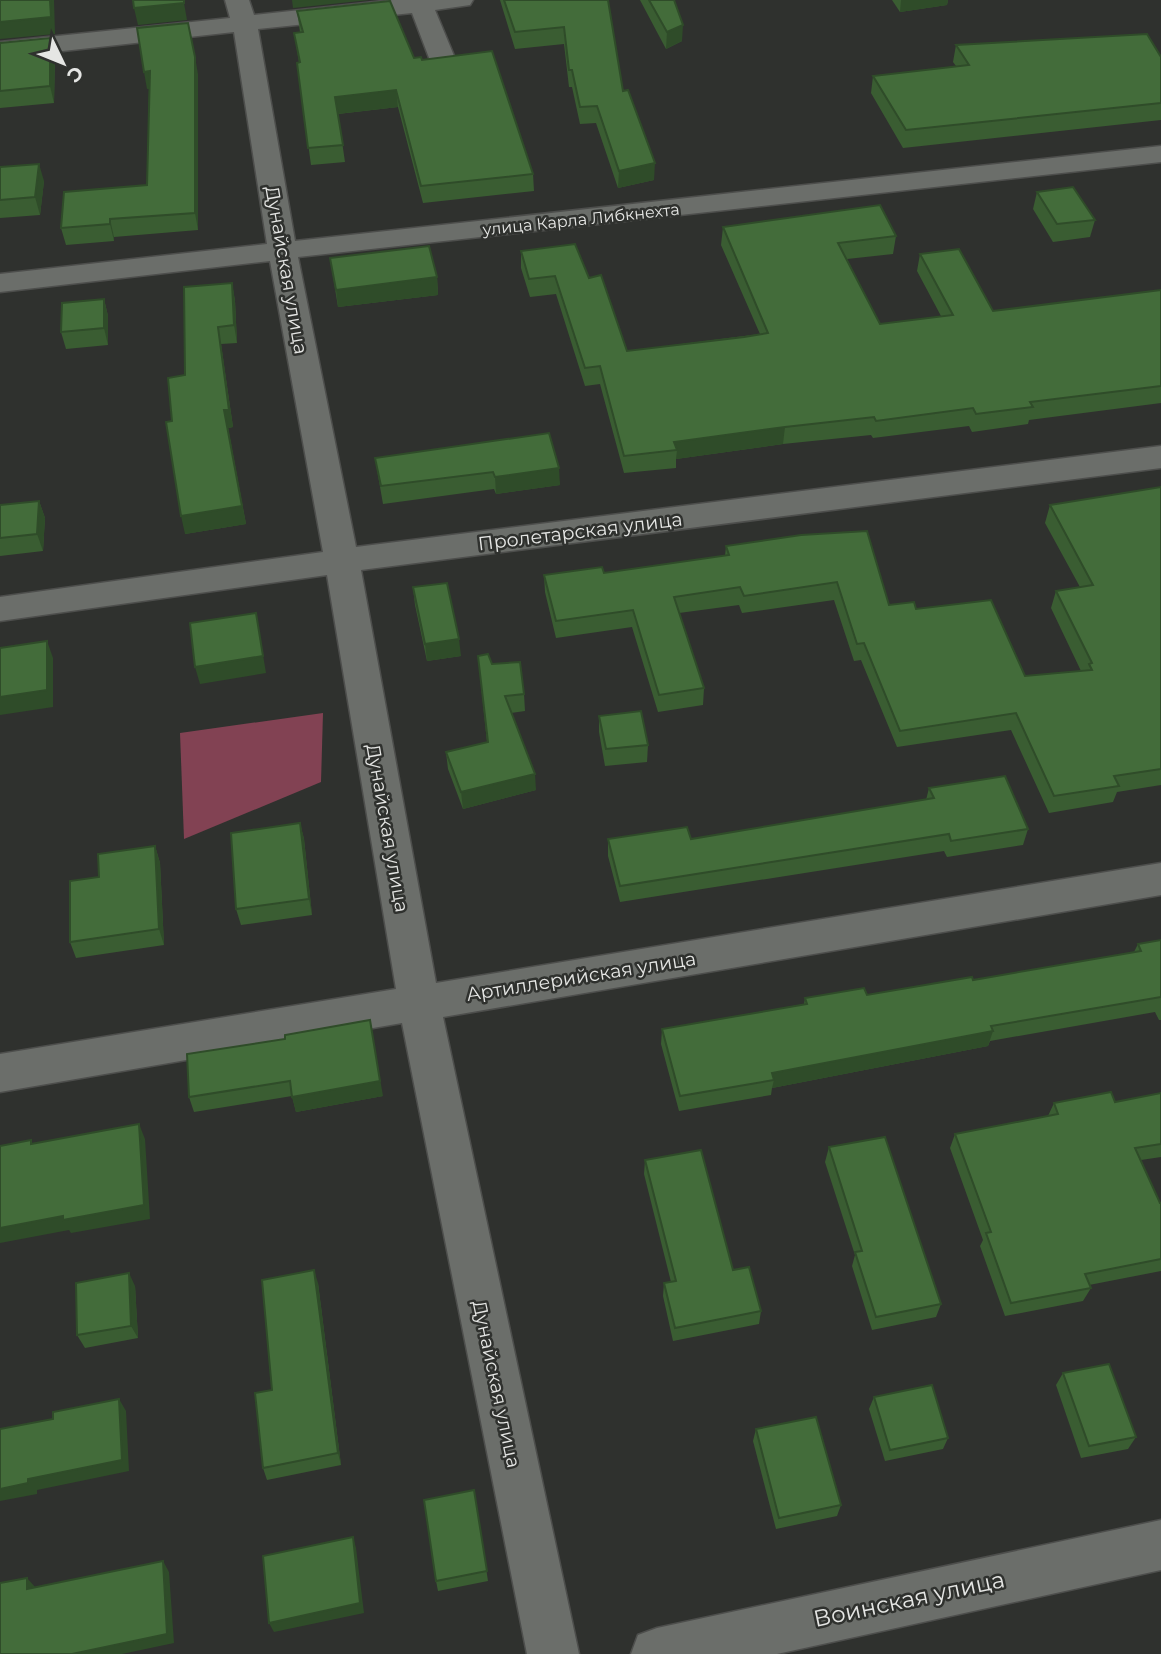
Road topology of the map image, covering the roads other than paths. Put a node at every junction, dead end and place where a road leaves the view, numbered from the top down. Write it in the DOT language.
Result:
graph roads {
  1 [pos="461,0"];
  2 [pos="421,5"];
  3 [pos="241,12"];
  4 [pos="0,50"];
  5 [pos="444,63"];
  6 [pos="1161,154"];
  7 [pos="282,249"];
  8 [pos="0,283"];
  9 [pos="1161,457"];
  10 [pos="342,561"];
  11 [pos="0,609"];
  12 [pos="1161,879"];
  13 [pos="419,1003"];
  14 [pos="0,1073"];
  15 [pos="1161,1545"];
  16 [pos="553,1654"];
  17 [pos="657,1654"];
  1 -- 2 [label="street"];
  2 -- 3 [label="street"];
  2 -- 5 [label="street"];
  3 -- 4 [label="street"];
  3 -- 7 [label="street, Дунайская улица"];
  6 -- 7 [label="street, улица Карла Либкнехта"];
  7 -- 8 [label="street, улица Карла Либкнехта"];
  7 -- 10 [label="street, Дунайская улица"];
  9 -- 10 [label="street, Пролетарская улица"];
  10 -- 11 [label="street, Пролетарская улица"];
  10 -- 13 [label="street, Дунайская улица"];
  12 -- 13 [label="street, Артиллерийская улица"];
  13 -- 14 [label="street, Артиллерийская улица"];
  13 -- 16 [label="street, Дунайская улица"];
  15 -- 17 [label="street, Воинская улица"];
}
